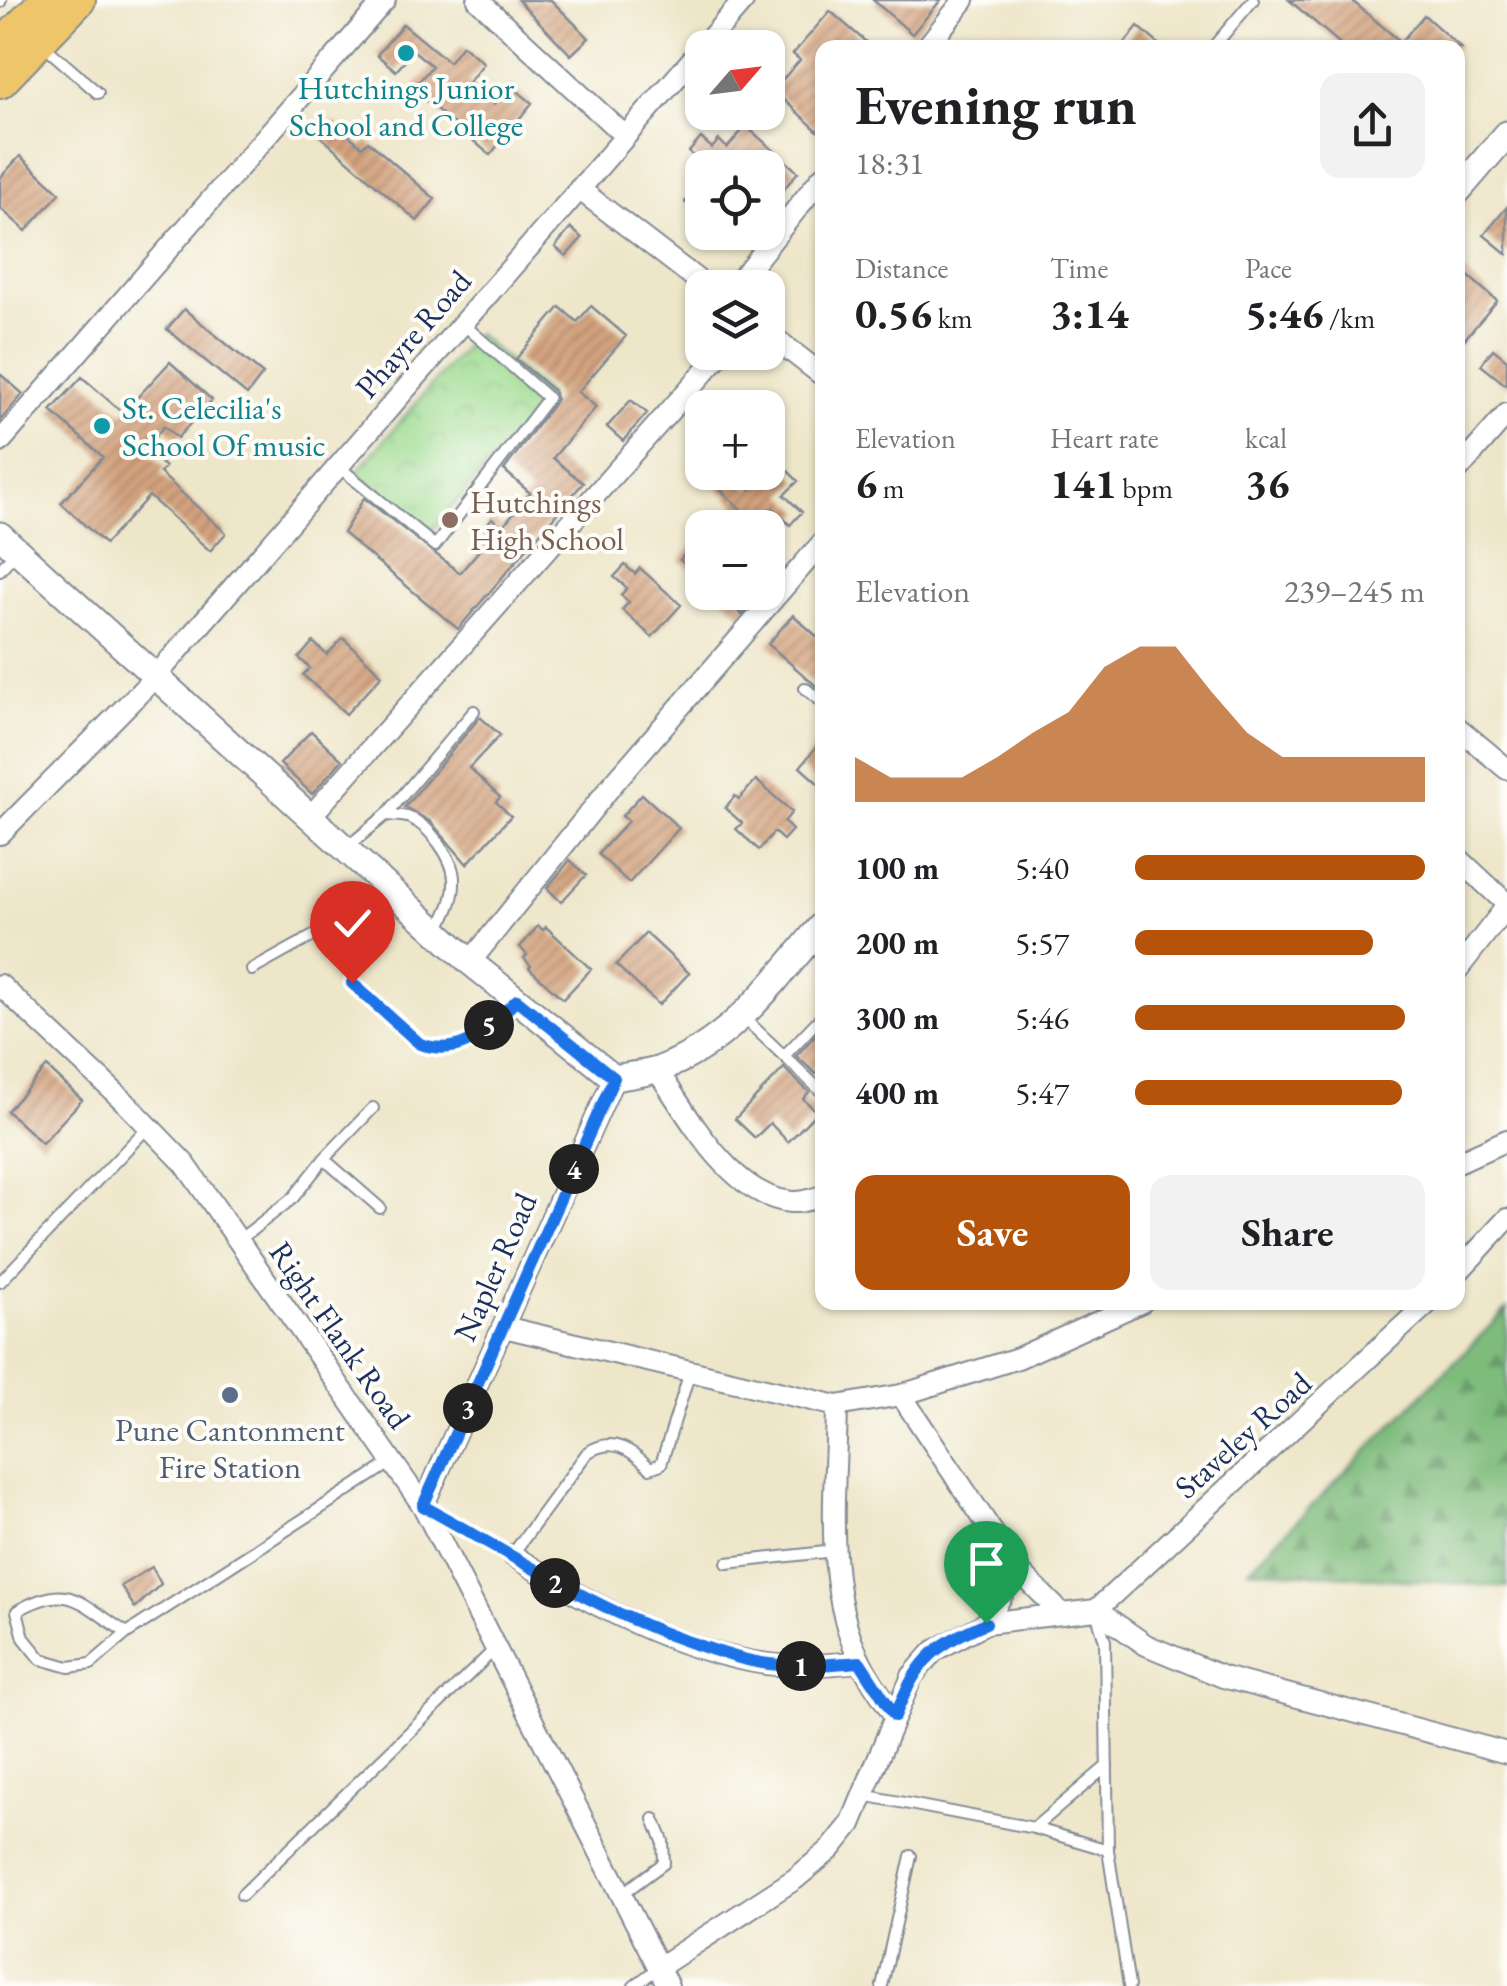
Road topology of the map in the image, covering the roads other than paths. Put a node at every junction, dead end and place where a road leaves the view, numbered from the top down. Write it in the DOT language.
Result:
graph roads {
  1 [pos="46,0"];
  2 [pos="79,0"];
  3 [pos="385,0"];
  4 [pos="478,0"];
  5 [pos="744,0"];
  6 [pos="964,0"];
  7 [pos="1253,0"];
  8 [pos="932,40"];
  9 [pos="1219,40"];
  10 [pos="39,42"];
  11 [pos="0,48"];
  12 [pos="0,82"];
  13 [pos="98,94"];
  14 [pos="1507,134"];
  15 [pos="625,136"];
  16 [pos="1465,183"];
  17 [pos="815,186"];
  18 [pos="579,189"];
  19 [pos="685,270"];
  20 [pos="748,270"];
  21 [pos="462,324"];
  22 [pos="785,346"];
  23 [pos="706,370"];
  24 [pos="815,370"];
  25 [pos="1507,414"];
  26 [pos="0,442"];
  27 [pos="1465,462"];
  28 [pos="338,466"];
  29 [pos="815,551"];
  30 [pos="6,552"];
  31 [pos="156,676"];
  32 [pos="805,688"];
  33 [pos="815,696"];
  34 [pos="474,712"];
  35 [pos="1465,734"];
  36 [pos="1507,769"];
  37 [pos="386,815"];
  38 [pos="310,816"];
  39 [pos="0,834"];
  40 [pos="345,848"];
  41 [pos="1465,865"];
  42 [pos="393,892"];
  43 [pos="1507,905"];
  44 [pos="437,932"];
  45 [pos="815,937"];
  46 [pos="1465,956"];
  47 [pos="470,962"];
  48 [pos="252,970"];
  49 [pos="352,983"];
  50 [pos="0,985"];
  51 [pos="517,1000"];
  52 [pos="744,1017"];
  53 [pos="815,1023"];
  54 [pos="784,1056"];
  55 [pos="658,1070"];
  56 [pos="614,1078"];
  57 [pos="815,1085"];
  58 [pos="373,1108"];
  59 [pos="149,1126"];
  60 [pos="1507,1140"];
  61 [pos="324,1159"];
  62 [pos="1465,1159"];
  63 [pos="815,1198"];
  64 [pos="380,1208"];
  65 [pos="1507,1219"];
  66 [pos="238,1240"];
  67 [pos="1465,1264"];
  68 [pos="0,1282"];
  69 [pos="1124,1310"];
  70 [pos="1420,1310"];
  71 [pos="504,1327"];
  72 [pos="690,1372"];
  73 [pos="901,1395"];
  74 [pos="837,1406"];
  75 [pos="392,1462"];
  76 [pos="423,1506"];
  77 [pos="835,1550"];
  78 [pos="512,1555"];
  79 [pos="727,1563"];
  80 [pos="1017,1569"];
  81 [pos="1096,1610"];
  82 [pos="1062,1614"];
  83 [pos="986,1623"];
  84 [pos="127,1632"];
  85 [pos="496,1648"];
  86 [pos="860,1662"];
  87 [pos="895,1716"];
  88 [pos="1507,1753"];
  89 [pos="1107,1766"];
  90 [pos="863,1795"];
  91 [pos="654,1819"];
  92 [pos="1034,1828"];
  93 [pos="1108,1850"];
  94 [pos="912,1856"];
  95 [pos="622,1894"];
  96 [pos="242,1895"];
  97 [pos="664,1976"];
  98 [pos="634,1986"];
  99 [pos="882,1986"];
  100 [pos="1129,1986"];
  1 -- 11 [label="main road"];
  2 -- 10 [label="main road"];
  3 -- 26 [label="street"];
  4 -- 15 [label="street"];
  5 -- 15 [label="street, Phayre Road"];
  6 -- 8 [label="street"];
  7 -- 9 [label="lane"];
  10 -- 12 [label="main road"];
  10 -- 13 [label="lane"];
  14 -- 16 [label="street"];
  15 -- 18 [label="street, Phayre Road"];
  17 -- 20 [label="street"];
  18 -- 19 [label="street"];
  18 -- 21 [label="street, Phayre Road"];
  21 -- 28 [label="street, Phayre Road"];
  21 -- 28 [label="lane"];
  22 -- 24 [label="street"];
  23 -- 38 [label="street"];
  25 -- 27 [label="street"];
  28 -- 31 [label="street, Phayre Road"];
  29 -- 47 [label="street"];
  30 -- 31 [label="street"];
  31 -- 38 [label="street"];
  31 -- 39 [label="street, Phayre Road"];
  32 -- 33 [label="lane"];
  34 -- 37 [label="lane"];
  35 -- 36 [label="street"];
  37 -- 40 [label="lane"];
  37 -- 44 [label="lane"];
  38 -- 40 [label="street"];
  40 -- 42 [label="street"];
  41 -- 43 [label="street"];
  42 -- 44 [label="street"];
  42 -- 48 [label="lane"];
  43 -- 46 [label="street"];
  44 -- 47 [label="street"];
  45 -- 52 [label="street"];
  47 -- 51 [label="street"];
  49 -- 51 [label="lane"];
  50 -- 59 [label="street, Right Flank Road"];
  51 -- 56 [label="street"];
  52 -- 54 [label="lane"];
  52 -- 55 [label="street"];
  53 -- 54 [label="lane"];
  54 -- 57 [label="lane"];
  55 -- 56 [label="street"];
  55 -- 63 [label="street"];
  56 -- 71 [label="street, Napler Road"];
  58 -- 61 [label="lane"];
  59 -- 66 [label="street, Right Flank Road"];
  59 -- 68 [label="lane"];
  60 -- 62 [label="street"];
  61 -- 64 [label="lane"];
  61 -- 66 [label="lane"];
  65 -- 67 [label="street"];
  66 -- 75 [label="street, Right Flank Road"];
  69 -- 73 [label="street"];
  70 -- 81 [label="street, Staveley Road"];
  71 -- 72 [label="street"];
  71 -- 76 [label="street, Napler Road"];
  72 -- 74 [label="street"];
  72 -- 78 [label="lane"];
  73 -- 74 [label="street"];
  73 -- 80 [label="street"];
  74 -- 77 [label="street"];
  75 -- 76 [label="street, Right Flank Road"];
  75 -- 84 [label="lane"];
  76 -- 78 [label="lane"];
  76 -- 85 [label="street, Right Flank Road"];
  77 -- 79 [label="lane"];
  77 -- 86 [label="street"];
  78 -- 86 [label="street"];
  80 -- 82 [label="street"];
  80 -- 83 [label="street"];
  81 -- 82 [label="street"];
  81 -- 88 [label="street"];
  81 -- 89 [label="lane"];
  82 -- 83 [label="street"];
  83 -- 87 [label="street"];
  84 -- 84 [label="lane"];
  85 -- 95 [label="street, Right Flank Road"];
  85 -- 96 [label="lane"];
  86 -- 87 [label="street"];
  87 -- 90 [label="street"];
  89 -- 92 [label="lane"];
  89 -- 93 [label="lane"];
  90 -- 92 [label="lane"];
  90 -- 97 [label="street"];
  91 -- 95 [label="lane"];
  92 -- 93 [label="lane"];
  93 -- 100 [label="lane"];
  94 -- 99 [label="lane"];
  95 -- 97 [label="street, Right Flank Road"];
  97 -- 98 [label="lane"];
}
